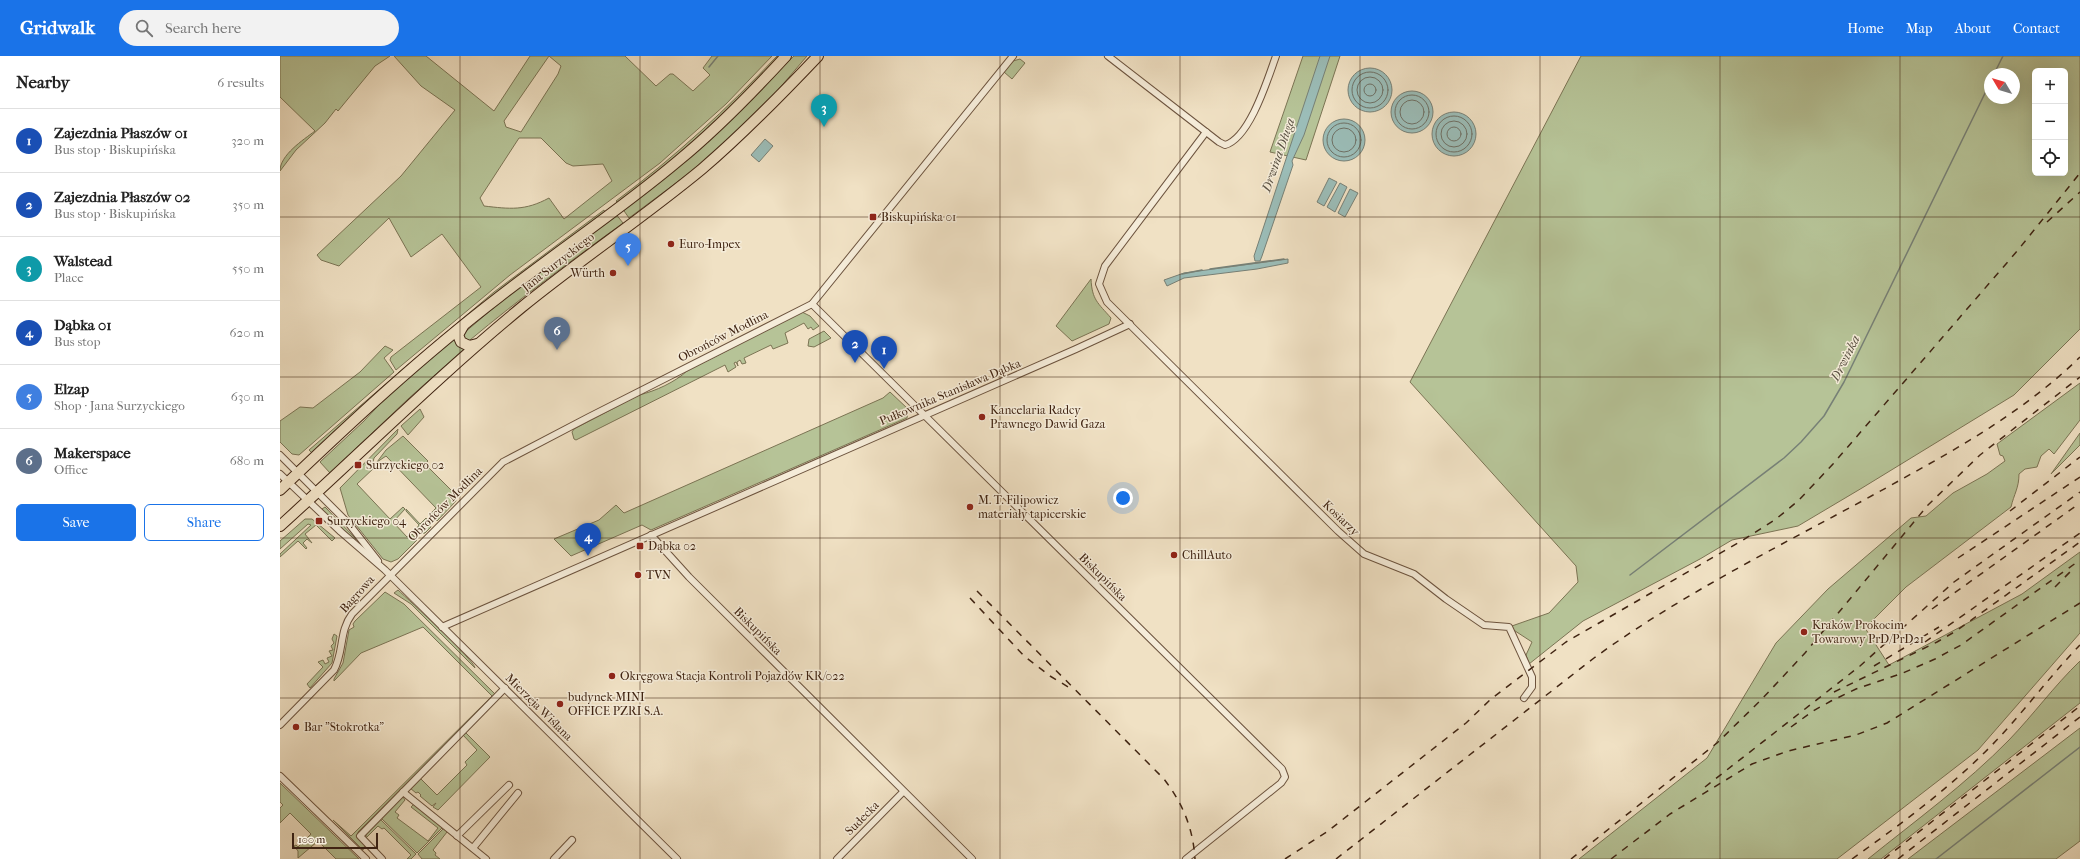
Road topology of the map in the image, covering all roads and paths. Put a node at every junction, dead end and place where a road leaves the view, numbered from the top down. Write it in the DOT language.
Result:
graph roads {
  1 [pos="786,56"];
  2 [pos="818,56"];
  3 [pos="1012,56"];
  4 [pos="1108,56"];
  5 [pos="1276,56"];
  6 [pos="1206,132"];
  7 [pos="812,304"];
  8 [pos="465,324"];
  9 [pos="1130,324"];
  10 [pos="479,342"];
  11 [pos="923,416"];
  12 [pos="280,455"];
  13 [pos="298,472"];
  14 [pos="280,474"];
  15 [pos="288,482"];
  16 [pos="280,490"];
  17 [pos="317,492"];
  18 [pos="308,500"];
  19 [pos="280,526"];
  20 [pos="651,536"];
  21 [pos="387,572"];
  22 [pos="442,627"];
  23 [pos="505,688"];
  24 [pos="1524,698"];
  25 [pos="280,725"];
  26 [pos="280,776"];
  27 [pos="509,785"];
  28 [pos="403,792"];
  29 [pos="903,792"];
  30 [pos="500,793"];
  31 [pos="518,793"];
  32 [pos="510,802"];
  33 [pos="457,836"];
  34 [pos="572,840"];
  35 [pos="473,848"];
  36 [pos="366,859"];
  37 [pos="382,859"];
  38 [pos="486,859"];
  39 [pos="554,859"];
  40 [pos="677,859"];
  41 [pos="837,859"];
  42 [pos="972,859"];
  43 [pos="1186,859"];
  1 -- 8 [label="main road, Jana Surzyckiego"];
  2 -- 10 [label="main road, Jana Surzyckiego"];
  3 -- 7 [label="street, Obrońców Modlina"];
  4 -- 6 [label="street"];
  5 -- 6 [label="street"];
  6 -- 9 [label="street"];
  7 -- 11 [label="street, Biskupińska"];
  7 -- 21 [label="street, Obrońców Modlina"];
  8 -- 10 [label="main road"];
  8 -- 13 [label="main road, Jana Surzyckiego"];
  9 -- 11 [label="street, Pułkownika Stanisława Dąbka"];
  9 -- 24 [label="street, Kosiarzy"];
  10 -- 17 [label="main road, Jana Surzyckiego"];
  11 -- 20 [label="street, Pułkownika Stanisława Dąbka"];
  11 -- 43 [label="street, Biskupińska"];
  12 -- 13 [label="street, Mierzeja Wiślana"];
  13 -- 15 [label="main road, Jana Surzyckiego"];
  13 -- 17 [label="street, Mierzeja Wiślana"];
  14 -- 15 [label="street, Mierzeja Wiślana"];
  15 -- 16 [label="main road, Jana Surzyckiego"];
  15 -- 18 [label="street, Mierzeja Wiślana"];
  17 -- 18 [label="main road, Jana Surzyckiego"];
  17 -- 21 [label="street, Mierzeja Wiślana"];
  18 -- 19 [label="main road, Jana Surzyckiego"];
  18 -- 21 [label="street, Mierzeja Wiślana"];
  20 -- 22 [label="street, Pułkownika Stanisława Dąbka"];
  20 -- 29 [label="street, Biskupińska"];
  21 -- 22 [label="street, Mierzeja Wiślana"];
  21 -- 25 [label="street, Bagrowa"];
  22 -- 23 [label="street, Mierzeja Wiślana"];
  23 -- 28 [label="street"];
  23 -- 40 [label="street, Mierzeja Wiślana"];
  26 -- 36 [label="street"];
  27 -- 30 [label="street"];
  28 -- 33 [label="street"];
  28 -- 37 [label="street"];
  29 -- 41 [label="street, Sudecka"];
  29 -- 42 [label="street, Biskupińska"];
  30 -- 32 [label="street"];
  30 -- 33 [label="street"];
  31 -- 32 [label="street"];
  32 -- 35 [label="street"];
  33 -- 35 [label="street"];
  34 -- 39 [label="street"];
  35 -- 38 [label="street"];
}
